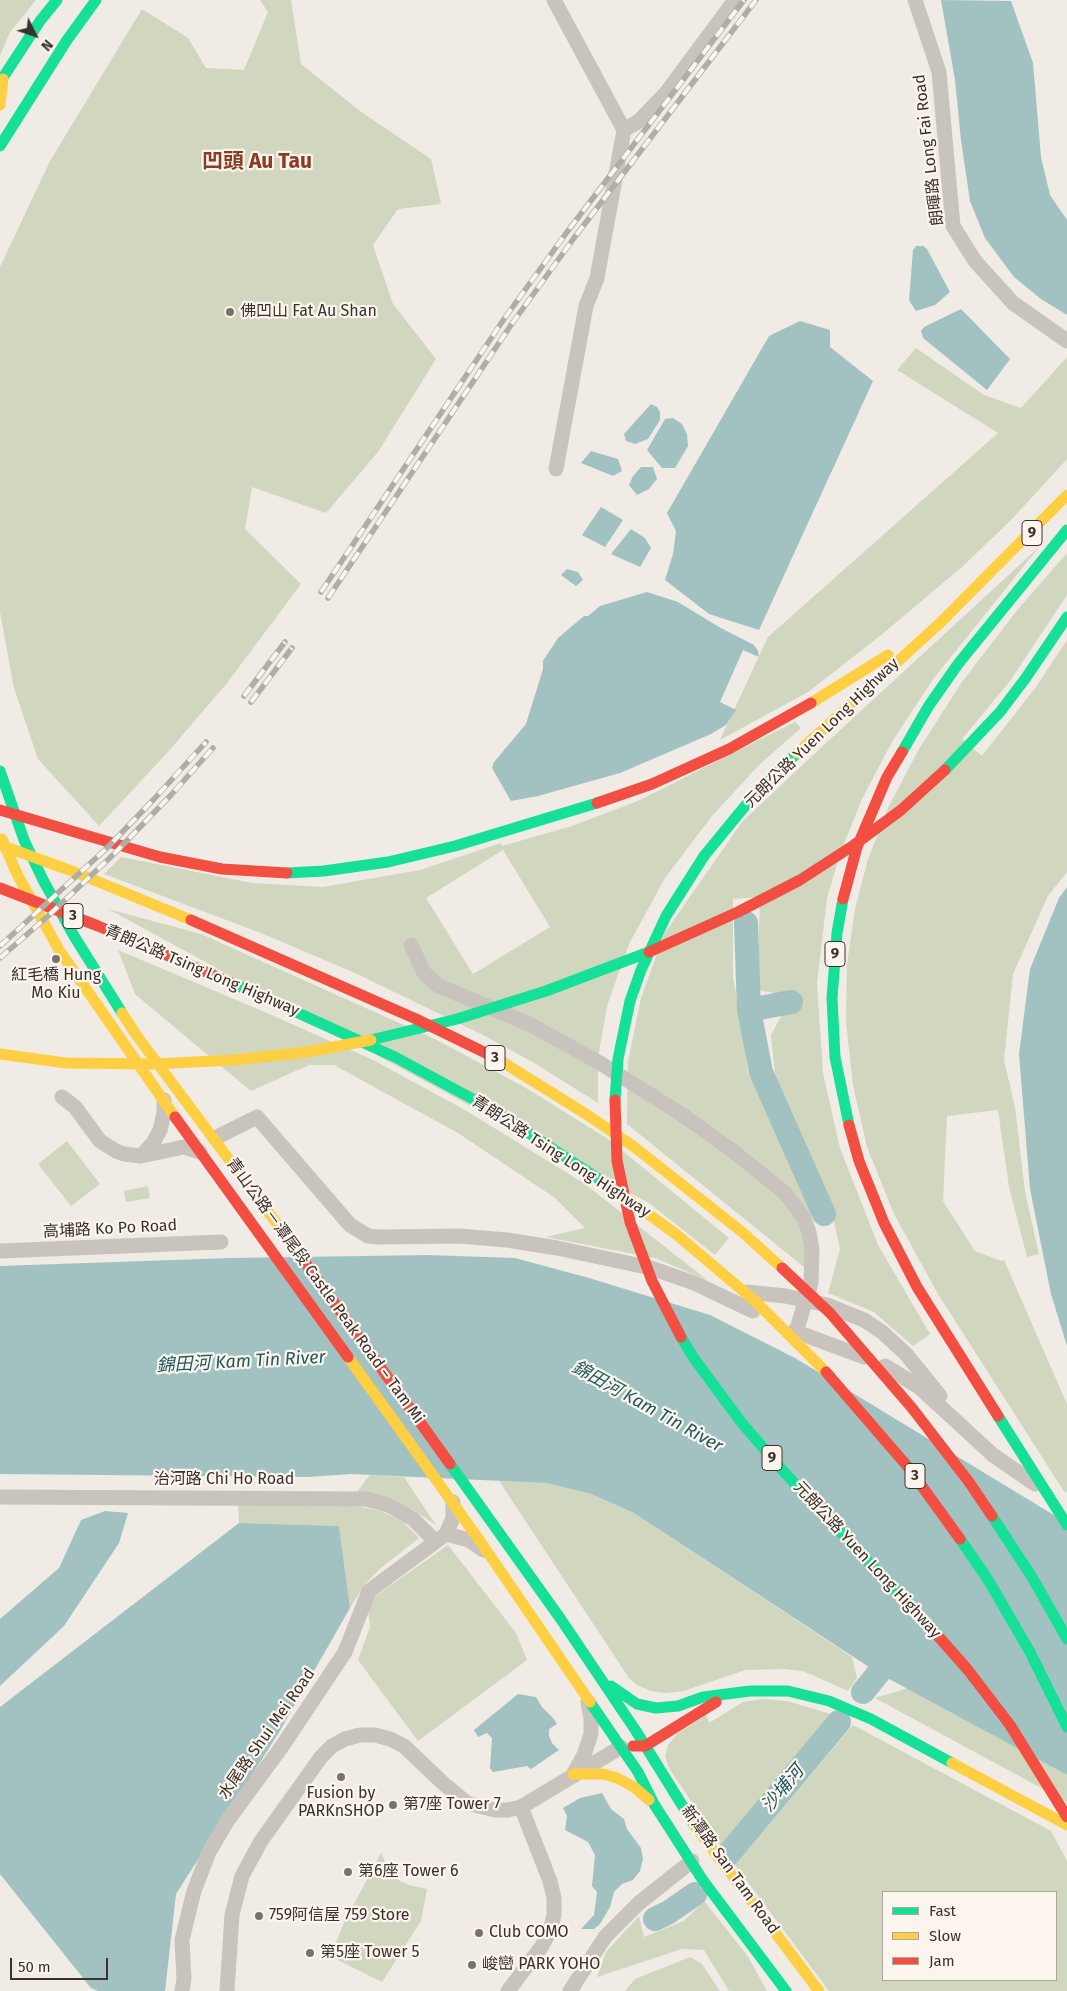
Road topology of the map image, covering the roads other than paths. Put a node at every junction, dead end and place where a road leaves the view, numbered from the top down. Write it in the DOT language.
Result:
graph roads {
  1 [pos="57,0"];
  2 [pos="96,0"];
  3 [pos="554,0"];
  4 [pos="735,0"];
  5 [pos="914,0"];
  6 [pos="2,81"];
  7 [pos="0,105"];
  8 [pos="624,130"];
  9 [pos="0,146"];
  10 [pos="1067,341"];
  11 [pos="556,469"];
  12 [pos="1067,495"];
  13 [pos="1067,530"];
  14 [pos="1067,617"];
  15 [pos="940,623"];
  16 [pos="0,771"];
  17 [pos="0,810"];
  18 [pos="0,835"];
  19 [pos="0,845"];
  20 [pos="0,888"];
  21 [pos="411,945"];
  22 [pos="0,1054"];
  23 [pos="62,1097"];
  24 [pos="164,1100"];
  25 [pos="215,1138"];
  26 [pos="200,1152"];
  27 [pos="141,1156"];
  28 [pos="221,1242"];
  29 [pos="0,1252"];
  30 [pos="694,1283"];
  31 [pos="807,1300"];
  32 [pos="796,1332"];
  33 [pos="967,1431"];
  34 [pos="0,1497"];
  35 [pos="451,1499"];
  36 [pos="1067,1503"];
  37 [pos="1067,1525"];
  38 [pos="441,1537"];
  39 [pos="488,1555"];
  40 [pos="1067,1640"];
  41 [pos="603,1681"];
  42 [pos="730,1694"];
  43 [pos="588,1701"];
  44 [pos="678,1706"];
  45 [pos="645,1726"];
  46 [pos="1067,1727"];
  47 [pos="621,1746"];
  48 [pos="645,1746"];
  49 [pos="573,1774"];
  50 [pos="654,1804"];
  51 [pos="521,1807"];
  52 [pos="1067,1817"];
  53 [pos="1067,1825"];
  54 [pos="695,1826"];
  55 [pos="692,1861"];
  56 [pos="182,1991"];
  57 [pos="227,1991"];
  58 [pos="508,1991"];
  59 [pos="570,1991"];
  60 [pos="786,1991"];
  61 [pos="819,1991"];
  1 -- 6 [label="main road"];
  2 -- 9 [label="main road"];
  3 -- 8 [label="street"];
  4 -- 8 [label="street"];
  5 -- 10 [label="street, 朗暉路 Long Fai Road"];
  6 -- 7 [label="main road"];
  8 -- 11 [label="street"];
  12 -- 15 [label="main road, 元朗公路 Yuen Long Highway / 9"];
  13 -- 37 [label="main road, 9"];
  14 -- 22 [label="main road"];
  15 -- 17 [label="main road"];
  15 -- 52 [label="main road, 元朗公路 Yuen Long Highway / 9"];
  16 -- 25 [label="main road, 青山公路－潭尾段 Castle Peak Road – Tam Mi"];
  18 -- 24 [label="main road, 青山公路－潭尾段 Castle Peak Road – Tam Mi"];
  19 -- 40 [label="main road, 3"];
  20 -- 46 [label="main road, 青朗公路 Tsing Long Highway / 3"];
  21 -- 31 [label="street"];
  23 -- 27 [label="street"];
  24 -- 26 [label="main road, 青山公路－潭尾段 Castle Peak Road – Tam Mi"];
  24 -- 27 [label="street"];
  25 -- 30 [label="street"];
  25 -- 41 [label="main road, 青山公路－潭尾段 Castle Peak Road – Tam Mi"];
  26 -- 27 [label="street"];
  26 -- 35 [label="main road, 青山公路－潭尾段 Castle Peak Road – Tam Mi"];
  28 -- 29 [label="street, 高埔路 Ko Po Road"];
  30 -- 31 [label="street"];
  30 -- 32 [label="street"];
  31 -- 32 [label="street"];
  31 -- 33 [label="street"];
  32 -- 33 [label="street"];
  33 -- 36 [label="street"];
  34 -- 38 [label="street, 治河路 Chi Ho Road"];
  35 -- 38 [label="street"];
  35 -- 39 [label="main road, 青山公路－潭尾段 Castle Peak Road – Tam Mi"];
  38 -- 39 [label="street"];
  38 -- 56 [label="street, 水尾路 Shui Mei Road"];
  39 -- 43 [label="main road, 青山公路－潭尾段 Castle Peak Road – Tam Mi"];
  41 -- 44 [label="main road, 青山公路－潭尾段 Castle Peak Road – Tam Mi"];
  41 -- 45 [label="main road, 新潭路 San Tam Road"];
  42 -- 44 [label="main road, 青山公路－潭尾段 Castle Peak Road – Tam Mi"];
  42 -- 48 [label="main road, 青山公路－潭尾段 Castle Peak Road – Tam Mi"];
  42 -- 53 [label="main road, 青山公路－潭尾段 Castle Peak Road – Tam Mi"];
  43 -- 47 [label="main road, 青山公路－潭尾段 Castle Peak Road – Tam Mi"];
  43 -- 49 [label="street"];
  44 -- 45 [label="main road"];
  45 -- 47 [label="main road"];
  45 -- 48 [label="main road, 新潭路 San Tam Road"];
  47 -- 48 [label="main road"];
  47 -- 49 [label="street"];
  47 -- 50 [label="main road, 新潭路 San Tam Road"];
  48 -- 54 [label="main road, 新潭路 San Tam Road"];
  49 -- 50 [label="main road"];
  49 -- 51 [label="street"];
  50 -- 55 [label="main road, 新潭路 San Tam Road"];
  51 -- 57 [label="street"];
  51 -- 58 [label="street"];
  54 -- 55 [label="main road"];
  54 -- 61 [label="main road, 新潭路 San Tam Road"];
  55 -- 59 [label="street"];
  55 -- 60 [label="main road, 新潭路 San Tam Road"];
}
